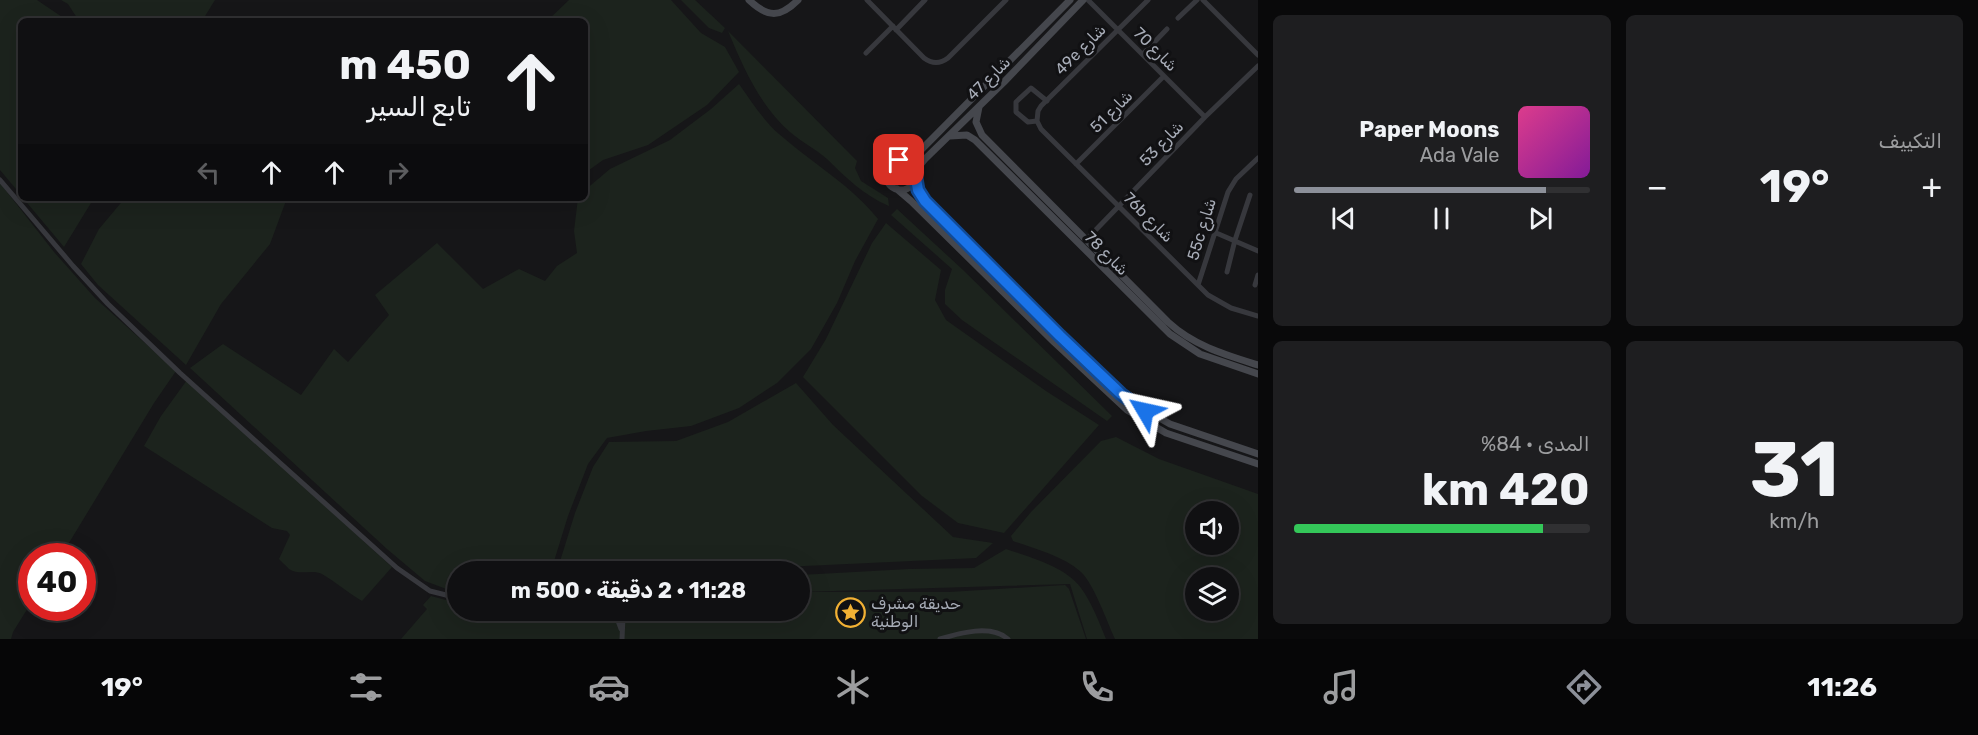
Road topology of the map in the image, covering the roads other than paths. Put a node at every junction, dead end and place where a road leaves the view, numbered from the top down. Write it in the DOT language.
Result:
graph roads {
  1 [pos="749,0"];
  2 [pos="798,0"];
  3 [pos="867,0"];
  4 [pos="926,0"];
  5 [pos="1006,0"];
  6 [pos="1070,0"];
  7 [pos="1083,0"];
  8 [pos="1088,0"];
  9 [pos="1148,0"];
  10 [pos="1197,0"];
  11 [pos="1203,0"];
  12 [pos="1178,18"];
  13 [pos="895,28"];
  14 [pos="1167,29"];
  15 [pos="1119,30"];
  16 [pos="866,53"];
  17 [pos="1143,54"];
  18 [pos="1258,55"];
  19 [pos="1258,66"];
  20 [pos="1164,76"];
  21 [pos="1047,101"];
  22 [pos="979,107"];
  23 [pos="1205,117"];
  24 [pos="1037,121"];
  25 [pos="950,136"];
  26 [pos="1258,158"];
  27 [pos="903,160"];
  28 [pos="1076,164"];
  29 [pos="916,178"];
  30 [pos="0,180"];
  31 [pos="897,189"];
  32 [pos="1250,195"];
  33 [pos="1119,207"];
  34 [pos="1214,232"];
  35 [pos="1086,240"];
  36 [pos="1235,240"];
  37 [pos="1258,251"];
  38 [pos="1089,254"];
  39 [pos="1109,262"];
  40 [pos="1227,272"];
  41 [pos="1258,275"];
  42 [pos="1198,285"];
  43 [pos="1255,285"];
  44 [pos="1124,289"];
  45 [pos="1153,307"];
  46 [pos="1257,315"];
  47 [pos="1258,365"];
  48 [pos="1258,374"];
  49 [pos="1258,454"];
  50 [pos="1258,464"];
  51 [pos="447,595"];
  52 [pos="618,621"];
  53 [pos="623,621"];
  54 [pos="621,630"];
  55 [pos="622,639"];
  56 [pos="940,639"];
  57 [pos="1008,639"];
  1 -- 2 [label="street"];
  3 -- 13 [label="street"];
  4 -- 13 [label="street"];
  5 -- 13 [label="street"];
  6 -- 27 [label="street, شارع 47"];
  7 -- 22 [label="street, شارع 47"];
  8 -- 15 [label="street, شارع 70"];
  9 -- 15 [label="street, 49e شارع"];
  10 -- 12 [label="street"];
  11 -- 18 [label="street"];
  13 -- 16 [label="street"];
  14 -- 17 [label="street"];
  15 -- 17 [label="street, شارع 70"];
  15 -- 21 [label="street, 49e شارع"];
  17 -- 20 [label="street, شارع 70"];
  19 -- 23 [label="street, شارع 53"];
  20 -- 23 [label="street, شارع 70"];
  20 -- 28 [label="street, شارع 51"];
  21 -- 24 [label="street, 49e شارع"];
  21 -- 24 [label="street, 76b شارع"];
  22 -- 25 [label="street, شارع 47"];
  22 -- 35 [label="street, شارع 78"];
  23 -- 33 [label="street, شارع 53"];
  24 -- 28 [label="street, 76b شارع"];
  25 -- 29 [label="street, شارع 47"];
  25 -- 38 [label="street, شارع 78"];
  26 -- 34 [label="street, 55c شارع"];
  27 -- 29 [label="street"];
  27 -- 31 [label="street"];
  28 -- 33 [label="street, 76b شارع"];
  29 -- 31 [label="street"];
  29 -- 49 [label="street"];
  30 -- 51 [label="street"];
  31 -- 50 [label="street"];
  32 -- 36 [label="street"];
  33 -- 35 [label="street, شارع 53"];
  33 -- 42 [label="street, 76b شارع"];
  34 -- 36 [label="street"];
  34 -- 42 [label="street, 55c شارع"];
  35 -- 39 [label="street, شارع 78"];
  36 -- 37 [label="street"];
  36 -- 40 [label="street"];
  38 -- 39 [label="street"];
  38 -- 44 [label="street, شارع 78"];
  39 -- 45 [label="street, شارع 78"];
  41 -- 43 [label="street"];
  42 -- 46 [label="street, 76b شارع"];
  44 -- 45 [label="street"];
  44 -- 48 [label="street, شارع 78"];
  45 -- 47 [label="street, شارع 78"];
  52 -- 54 [label="street"];
  53 -- 54 [label="street"];
  54 -- 55 [label="street"];
  56 -- 57 [label="street"];
}
